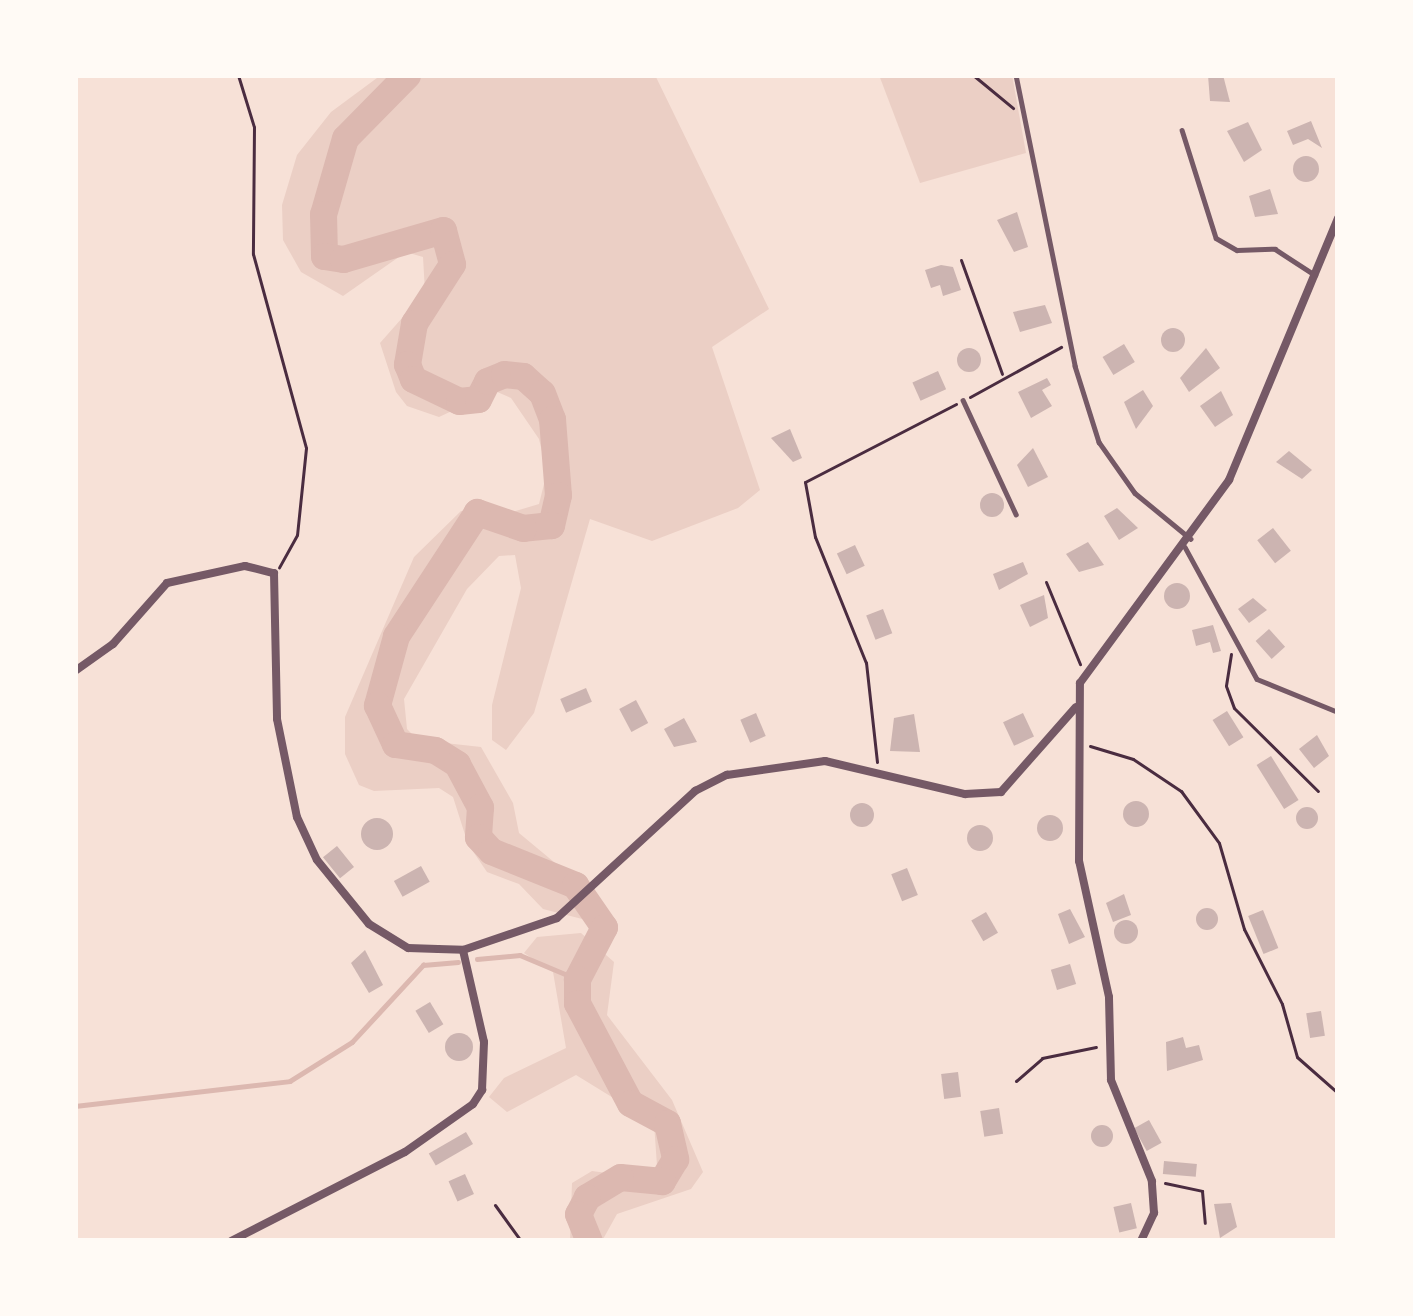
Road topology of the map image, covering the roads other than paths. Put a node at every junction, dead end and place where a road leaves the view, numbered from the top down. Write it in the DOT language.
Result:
graph roads {
  1 [pos="1016,75"];
  2 [pos="1182,130"];
  3 [pos="1338,218"];
  4 [pos="1315,274"];
  5 [pos="963,400"];
  6 [pos="1016,514"];
  7 [pos="1188,543"];
  8 [pos="75,671"];
  9 [pos="1076,707"];
  10 [pos="1338,712"];
  11 [pos="463,950"];
  12 [pos="231,1241"];
  13 [pos="1141,1241"];
  1 -- 7 [label="lane"];
  2 -- 4 [label="lane"];
  3 -- 4 [label="street"];
  4 -- 7 [label="street"];
  5 -- 6 [label="lane"];
  7 -- 9 [label="street"];
  7 -- 10 [label="lane"];
  8 -- 11 [label="street"];
  9 -- 11 [label="street"];
  9 -- 13 [label="street"];
  11 -- 12 [label="street"];
}
